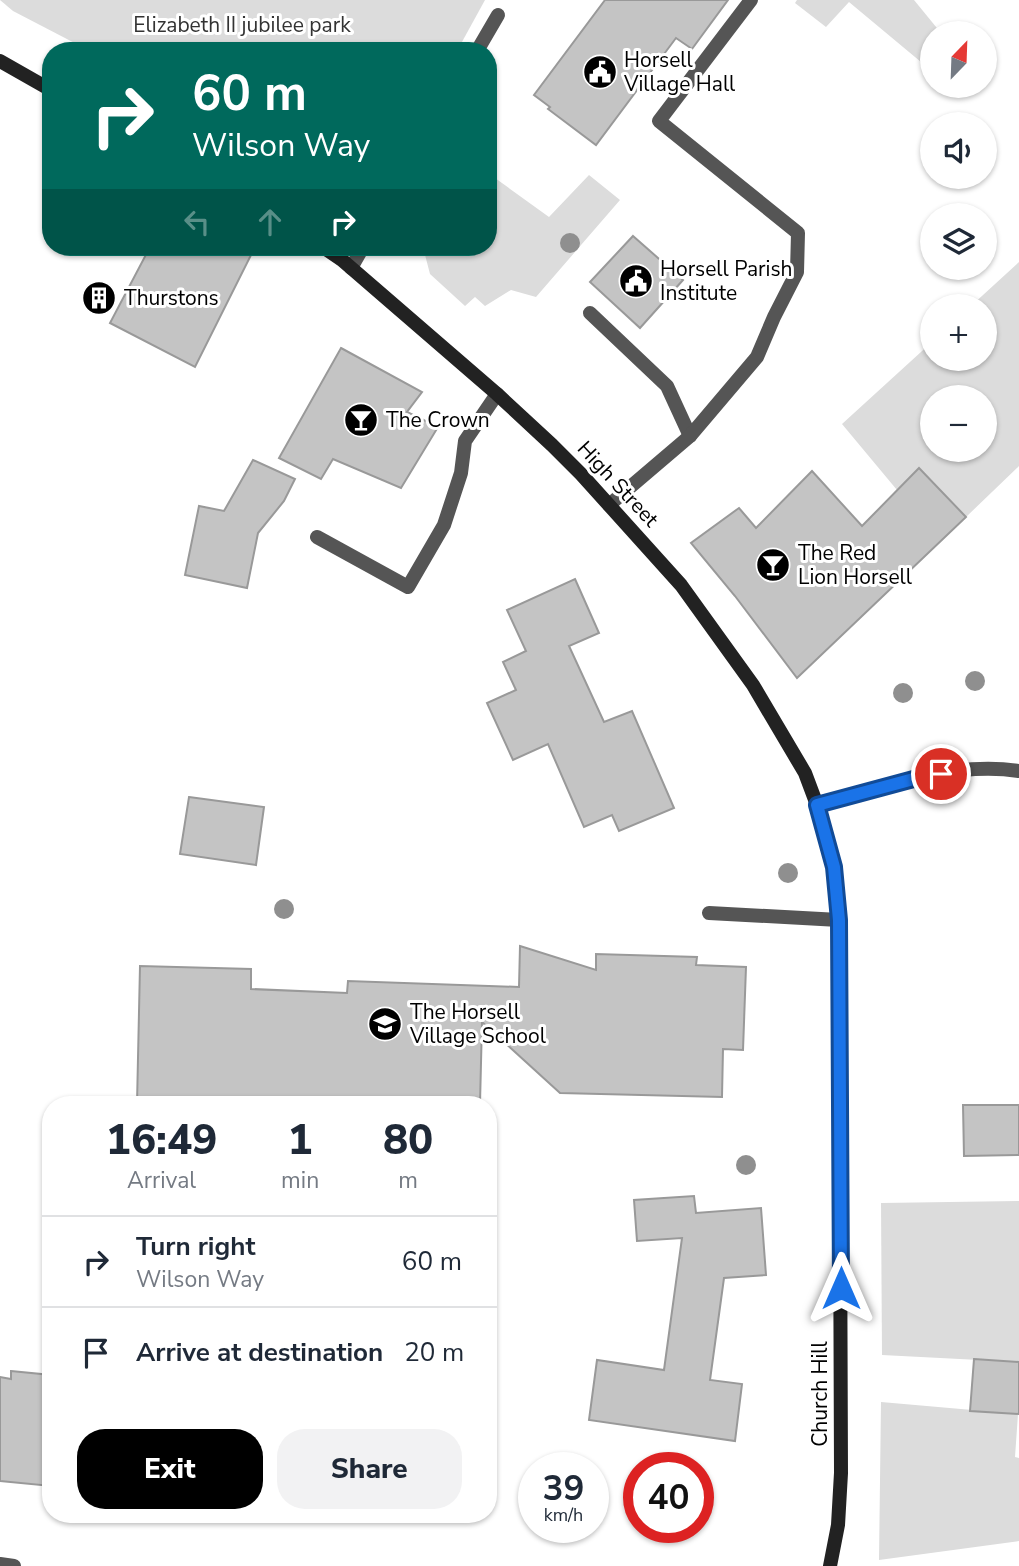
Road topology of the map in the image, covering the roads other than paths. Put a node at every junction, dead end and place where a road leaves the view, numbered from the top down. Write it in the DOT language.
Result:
graph roads {
  1 [pos="751,0"];
  2 [pos="498,15"];
  3 [pos="482,42"];
  4 [pos="0,61"];
  5 [pos="42,85"];
  6 [pos="335,256"];
  7 [pos="358,256"];
  8 [pos="351,268"];
  9 [pos="590,313"];
  10 [pos="497,394"];
  11 [pos="690,436"];
  12 [pos="609,505"];
  13 [pos="317,537"];
  14 [pos="1019,771"];
  15 [pos="817,805"];
  16 [pos="709,913"];
  17 [pos="839,920"];
  18 [pos="0,1564"];
  19 [pos="14,1566"];
  20 [pos="830,1566"];
  1 -- 11 [label="street"];
  2 -- 3 [label="street"];
  4 -- 5 [label="street"];
  6 -- 8 [label="street, High Street"];
  7 -- 8 [label="street"];
  8 -- 10 [label="street, High Street"];
  9 -- 11 [label="street"];
  10 -- 12 [label="street, High Street"];
  10 -- 13 [label="street"];
  11 -- 12 [label="street"];
  12 -- 15 [label="street, High Street"];
  14 -- 15 [label="street"];
  15 -- 17 [label="street, Church Hill"];
  16 -- 17 [label="street"];
  17 -- 20 [label="street, Church Hill"];
  18 -- 19 [label="street"];
}
